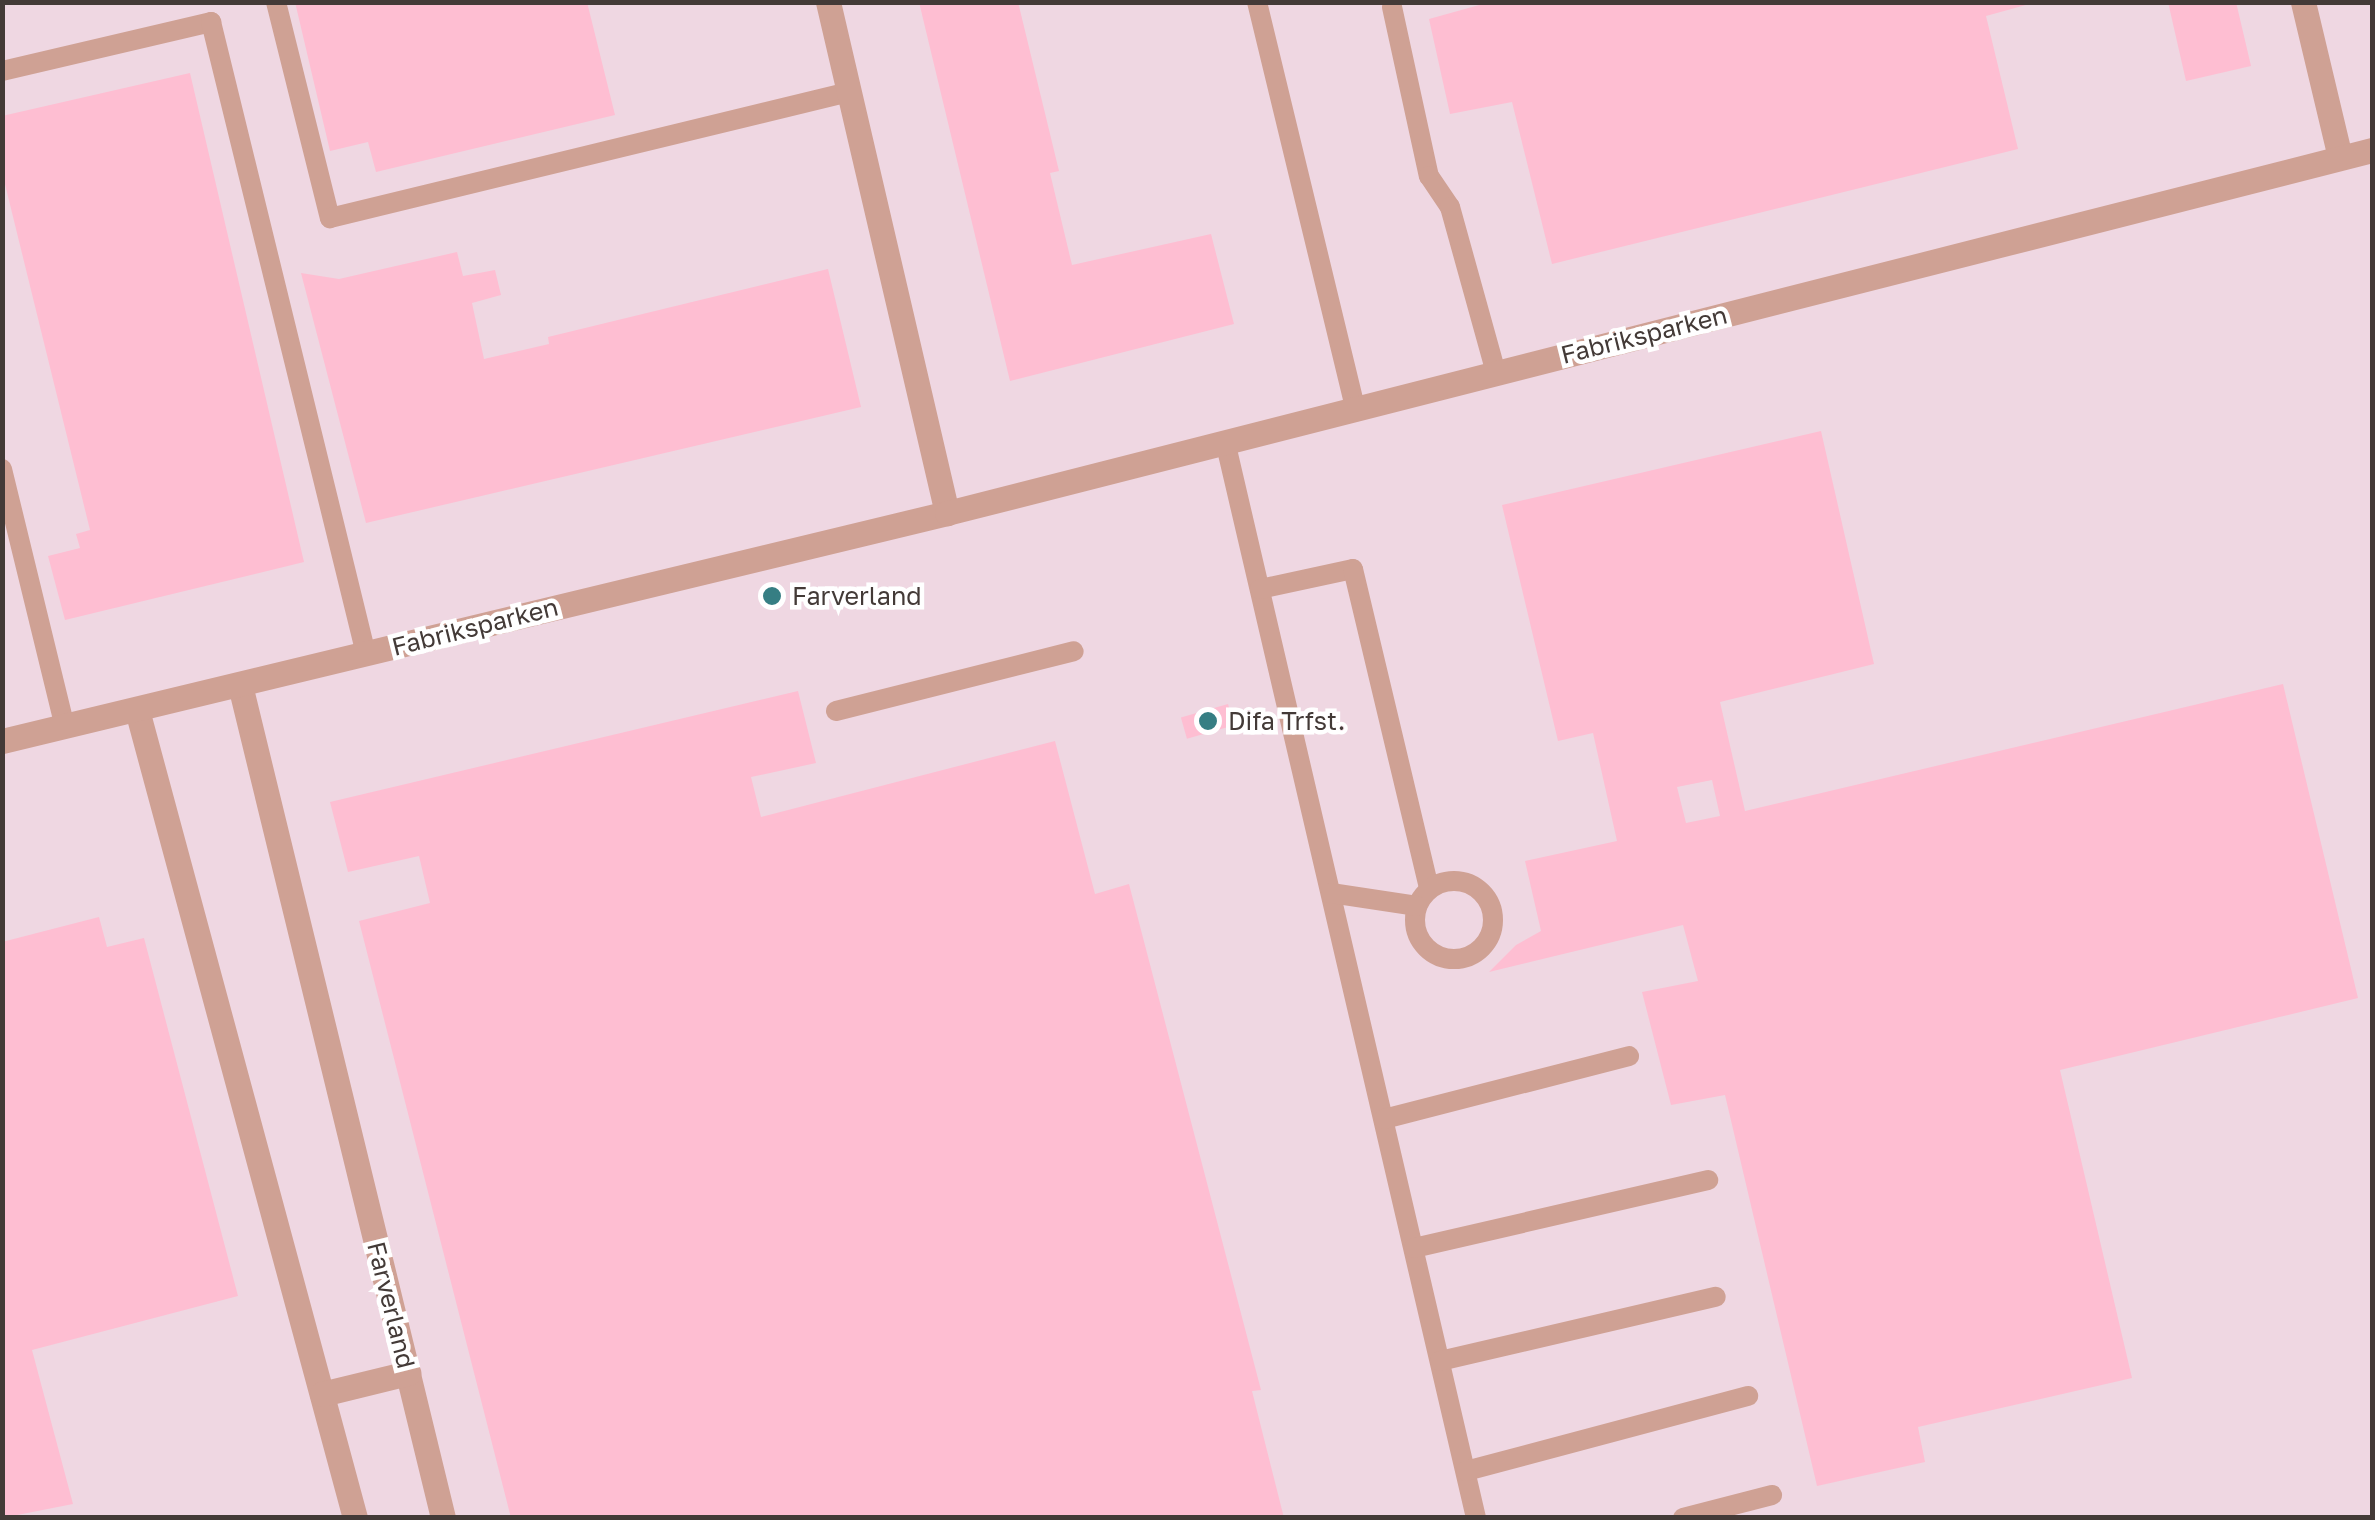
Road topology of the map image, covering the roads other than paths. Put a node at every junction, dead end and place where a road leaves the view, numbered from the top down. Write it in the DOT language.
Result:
graph roads {
  1 [pos="276,2"];
  2 [pos="828,2"];
  3 [pos="1258,2"];
  4 [pos="2303,2"];
  5 [pos="1392,7"];
  6 [pos="2,71"];
  7 [pos="849,92"];
  8 [pos="2372,150"];
  9 [pos="2340,157"];
  10 [pos="1496,372"];
  11 [pos="1355,408"];
  12 [pos="1225,442"];
  13 [pos="2,469"];
  14 [pos="947,513"];
  15 [pos="1260,589"];
  16 [pos="1074,651"];
  17 [pos="366,654"];
  18 [pos="240,685"];
  19 [pos="137,710"];
  20 [pos="836,711"];
  21 [pos="65,726"];
  22 [pos="2,741"];
  23 [pos="1331,892"];
  24 [pos="1629,1056"];
  25 [pos="1384,1119"];
  26 [pos="1708,1180"];
  27 [pos="1414,1248"];
  28 [pos="1716,1297"];
  29 [pos="1440,1362"];
  30 [pos="408,1373"];
  31 [pos="322,1394"];
  32 [pos="1748,1396"];
  33 [pos="1466,1470"];
  34 [pos="1772,1495"];
  35 [pos="355,1518"];
  36 [pos="442,1518"];
  37 [pos="1476,1518"];
  38 [pos="1682,1518"];
  1 -- 7 [label="lane"];
  2 -- 7 [label="street"];
  3 -- 11 [label="lane"];
  4 -- 9 [label="street"];
  5 -- 10 [label="lane"];
  6 -- 17 [label="lane"];
  7 -- 14 [label="street"];
  8 -- 9 [label="street, Fabriksparken"];
  9 -- 10 [label="street, Fabriksparken"];
  10 -- 11 [label="street, Fabriksparken"];
  11 -- 12 [label="street, Fabriksparken"];
  12 -- 14 [label="street, Fabriksparken"];
  12 -- 15 [label="lane"];
  13 -- 21 [label="lane"];
  14 -- 17 [label="street, Fabriksparken"];
  15 -- 23 [label="lane"];
  15 -- 23 [label="lane"];
  16 -- 20 [label="lane"];
  17 -- 18 [label="street, Fabriksparken"];
  18 -- 19 [label="street, Fabriksparken"];
  18 -- 30 [label="street, Farverland"];
  19 -- 21 [label="street, Fabriksparken"];
  19 -- 31 [label="street"];
  21 -- 22 [label="street, Fabriksparken"];
  23 -- 25 [label="lane"];
  24 -- 25 [label="lane"];
  25 -- 27 [label="lane"];
  26 -- 27 [label="lane"];
  27 -- 29 [label="lane"];
  28 -- 29 [label="lane"];
  29 -- 33 [label="lane"];
  30 -- 31 [label="street"];
  30 -- 36 [label="street, Farverland"];
  31 -- 35 [label="street"];
  32 -- 33 [label="lane"];
  33 -- 37 [label="lane"];
  34 -- 38 [label="lane"];
}
